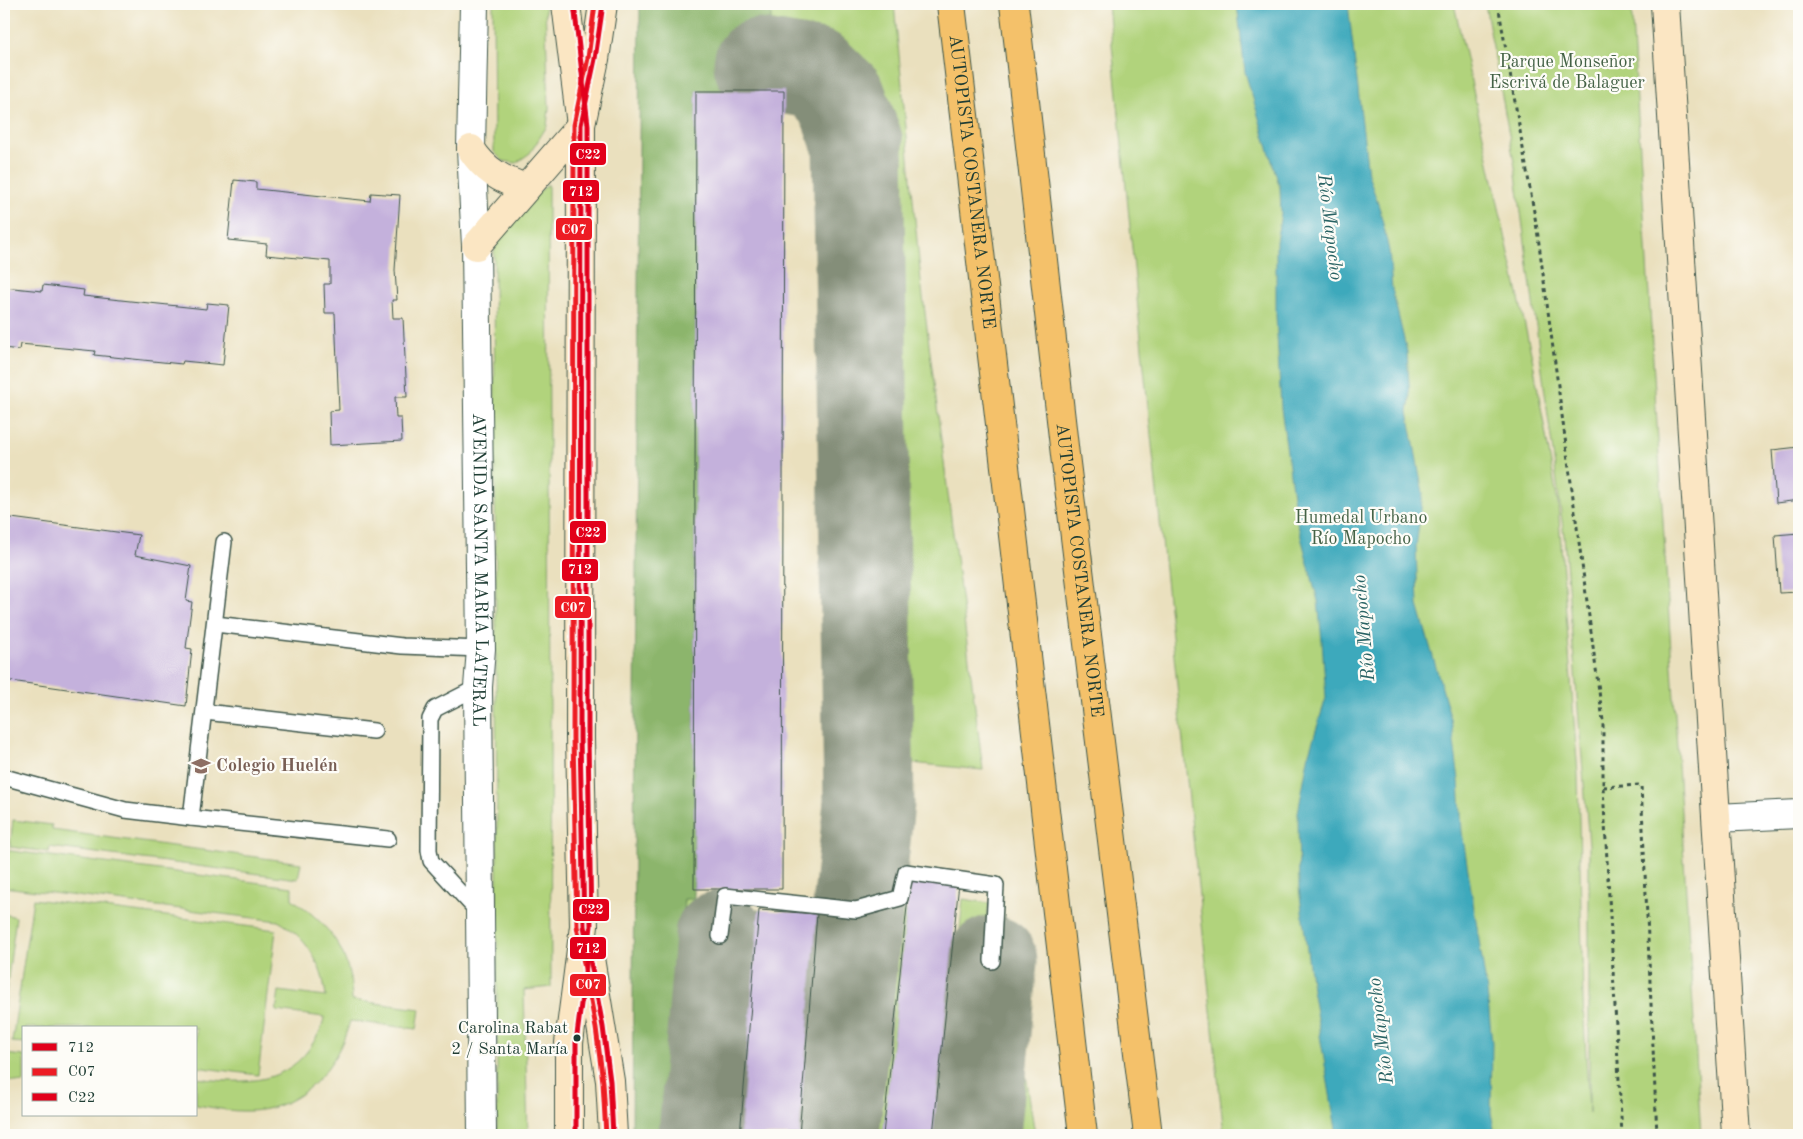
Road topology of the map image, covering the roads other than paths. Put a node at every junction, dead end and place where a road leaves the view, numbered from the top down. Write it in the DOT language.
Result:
graph roads {
  1 [pos="474,4"];
  2 [pos="566,4"];
  3 [pos="603,4"];
  4 [pos="951,4"];
  5 [pos="1014,4"];
  6 [pos="1030,4"];
  7 [pos="1665,4"];
  8 [pos="581,125"];
  9 [pos="471,149"];
  10 [pos="1031,150"];
  11 [pos="526,188"];
  12 [pos="476,246"];
  13 [pos="224,542"];
  14 [pos="215,624"];
  15 [pos="481,649"];
  16 [pos="478,687"];
  17 [pos="205,712"];
  18 [pos="374,730"];
  19 [pos="4,777"];
  20 [pos="1799,814"];
  21 [pos="191,818"];
  22 [pos="1717,818"];
  23 [pos="388,839"];
  24 [pos="479,913"];
  25 [pos="584,926"];
  26 [pos="720,936"];
  27 [pos="992,961"];
  28 [pos="482,1135"];
  29 [pos="569,1135"];
  30 [pos="613,1135"];
  31 [pos="1084,1135"];
  32 [pos="1148,1135"];
  33 [pos="1736,1135"];
  1 -- 9 [label="street, AVENIDA SANTA MARÍA LATERAL"];
  2 -- 8 [label="main road"];
  3 -- 8 [label="main road"];
  4 -- 31 [label="highway, AUTOPISTA COSTANERA NORTE"];
  5 -- 10 [label="highway, AUTOPISTA COSTANERA NORTE"];
  6 -- 10 [label="highway"];
  7 -- 22 [label="main road"];
  8 -- 11 [label="main road"];
  8 -- 25 [label="main road"];
  9 -- 11 [label="main road"];
  9 -- 12 [label="street, AVENIDA SANTA MARÍA LATERAL"];
  10 -- 32 [label="highway, AUTOPISTA COSTANERA NORTE"];
  11 -- 12 [label="main road"];
  12 -- 15 [label="street, AVENIDA SANTA MARÍA LATERAL"];
  13 -- 14 [label="lane"];
  14 -- 15 [label="lane"];
  14 -- 17 [label="lane"];
  15 -- 16 [label="street, AVENIDA SANTA MARÍA LATERAL"];
  16 -- 24 [label="street, AVENIDA SANTA MARÍA LATERAL"];
  16 -- 24 [label="lane"];
  17 -- 18 [label="lane"];
  17 -- 21 [label="lane"];
  19 -- 21 [label="lane"];
  20 -- 22 [label="street"];
  21 -- 23 [label="lane"];
  22 -- 33 [label="main road"];
  24 -- 28 [label="street, AVENIDA SANTA MARÍA LATERAL"];
  25 -- 29 [label="main road"];
  25 -- 30 [label="main road"];
  26 -- 27 [label="lane"];
}
